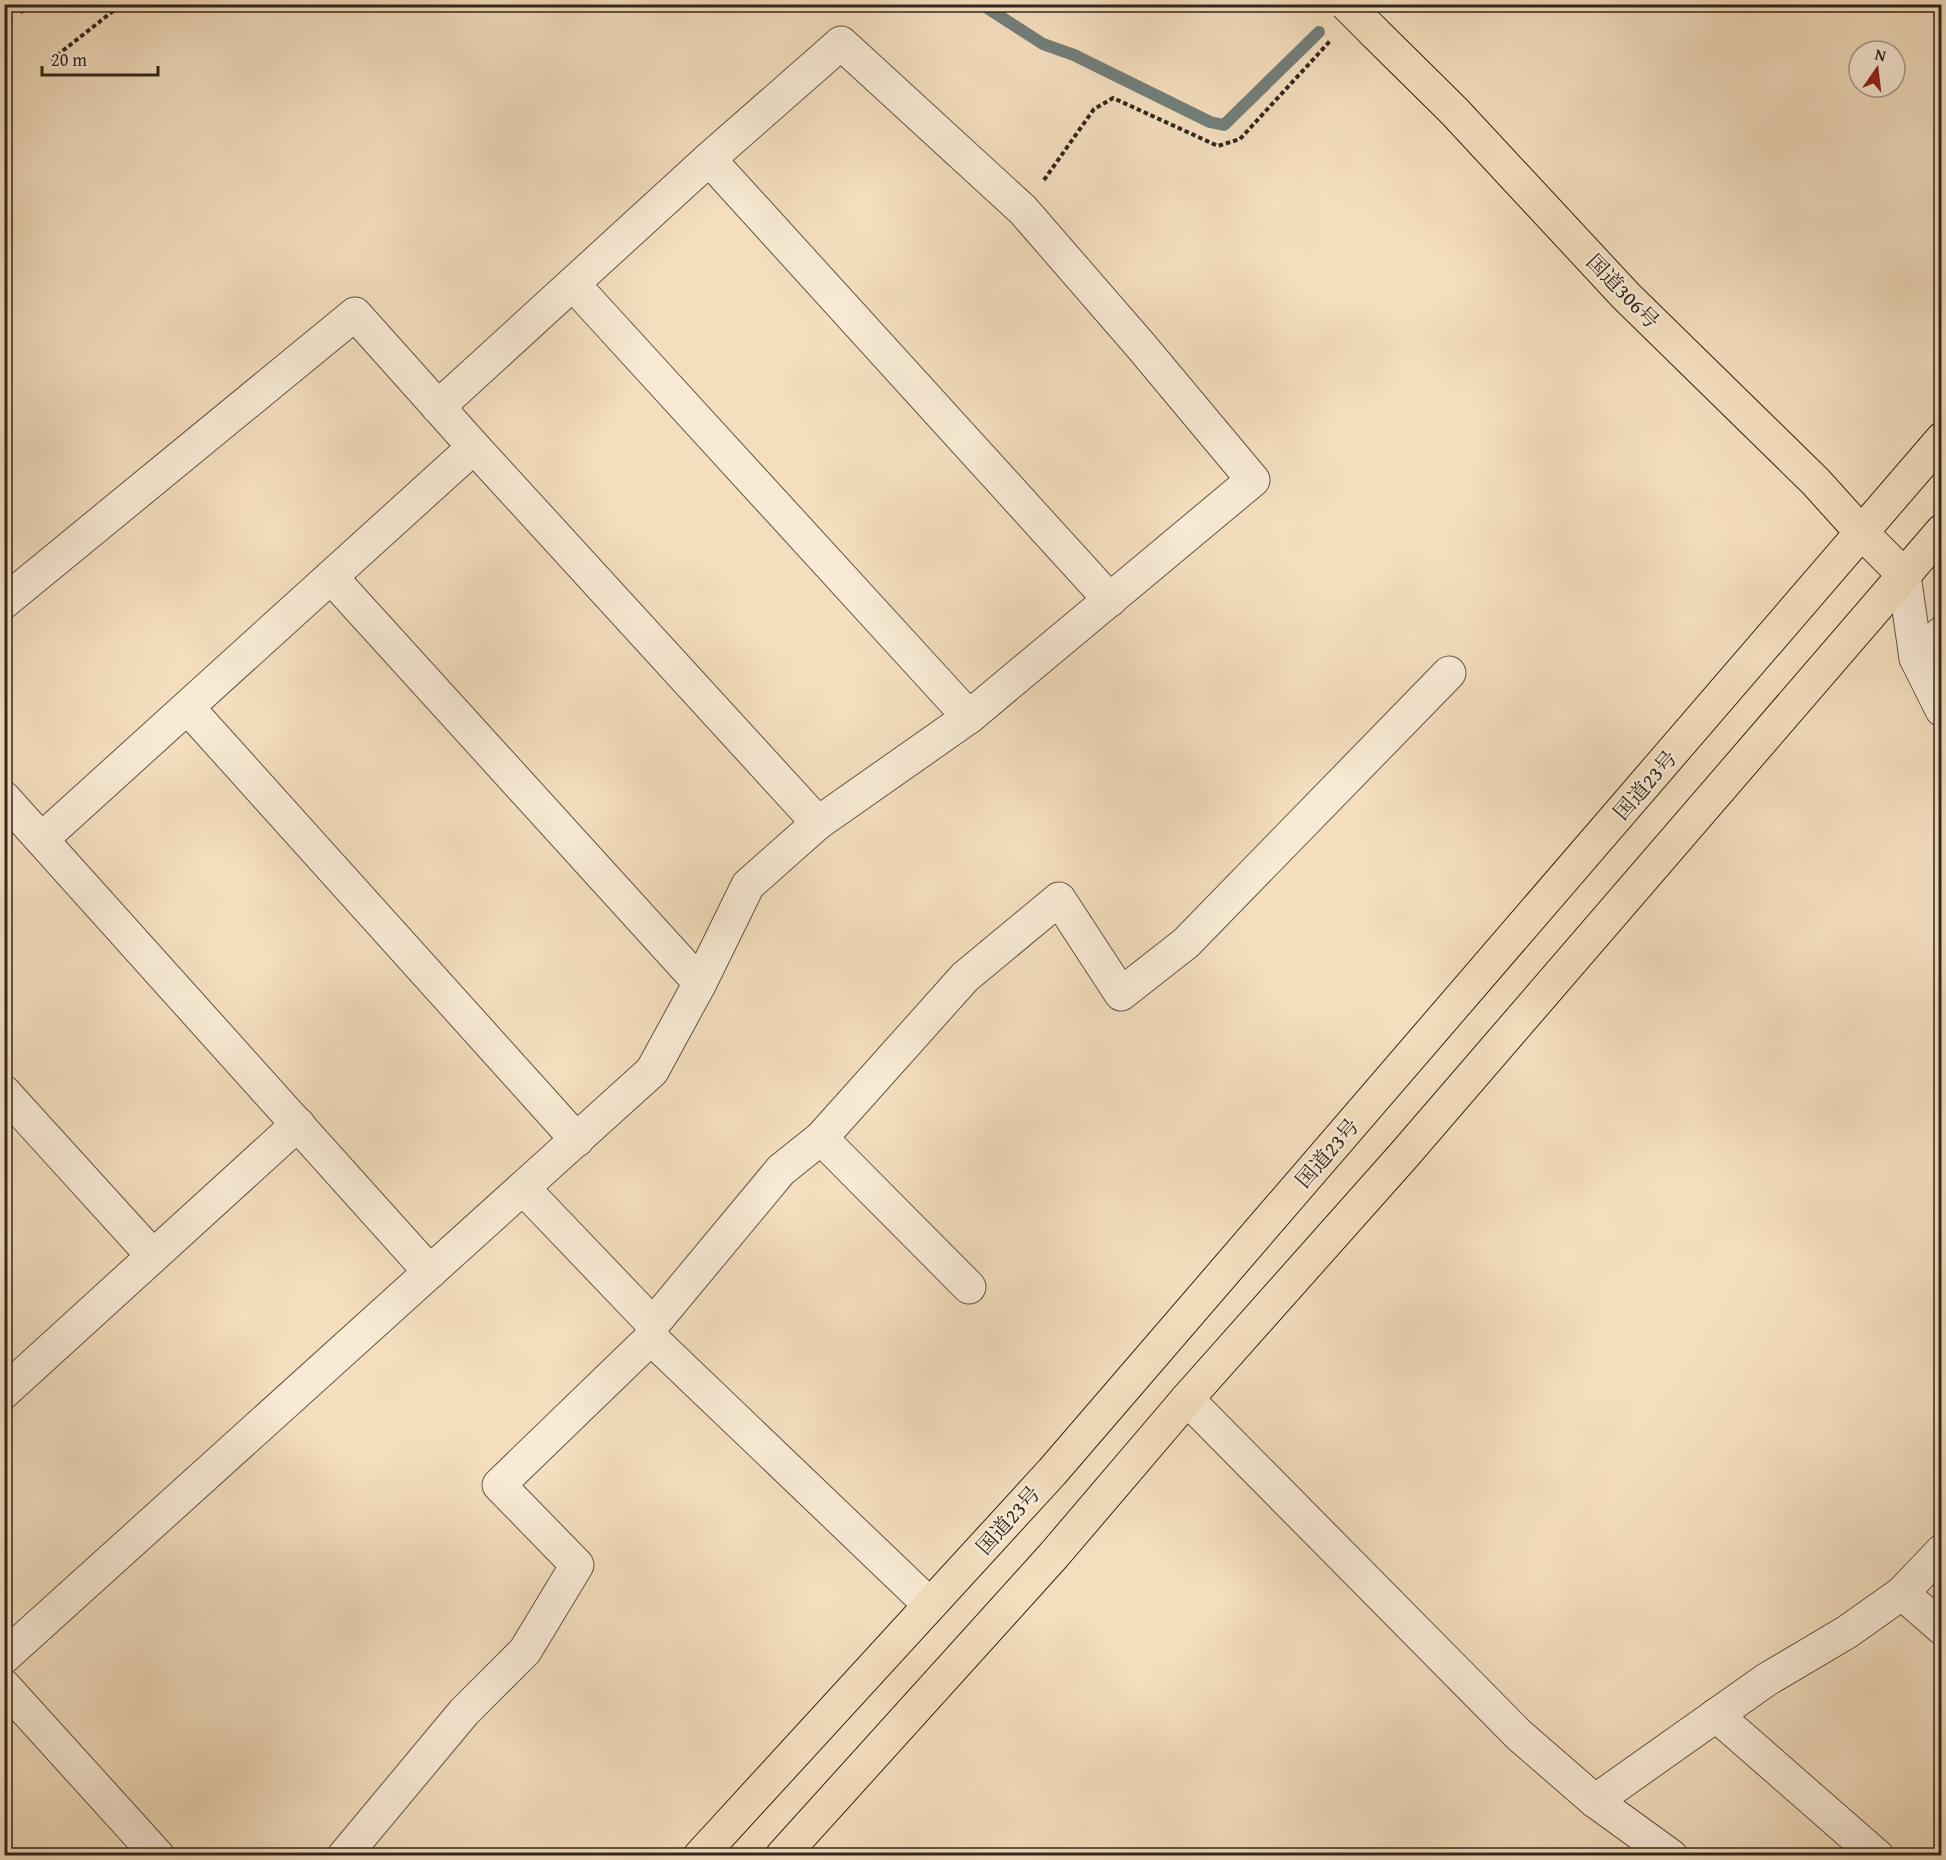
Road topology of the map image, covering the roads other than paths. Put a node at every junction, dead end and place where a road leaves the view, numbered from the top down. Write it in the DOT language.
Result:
graph roads {
  1 [pos="1346,4"];
  2 [pos="709,159"];
  3 [pos="573,284"];
  4 [pos="438,407"];
  5 [pos="1941,439"];
  6 [pos="474,447"];
  7 [pos="1941,531"];
  8 [pos="1862,533"];
  9 [pos="1904,574"];
  10 [pos="331,576"];
  11 [pos="1110,600"];
  12 [pos="4,602"];
  13 [pos="1941,633"];
  14 [pos="1916,658"];
  15 [pos="1449,673"];
  16 [pos="188,708"];
  17 [pos="1941,711"];
  18 [pos="969,717"];
  19 [pos="4,798"];
  20 [pos="818,823"];
  21 [pos="42,839"];
  22 [pos="700,983"];
  23 [pos="4,1092"];
  24 [pos="298,1124"];
  25 [pos="821,1138"];
  26 [pos="577,1140"];
  27 [pos="523,1188"];
  28 [pos="153,1256"];
  29 [pos="430,1272"];
  30 [pos="969,1287"];
  31 [pos="652,1331"];
  32 [pos="6,1386"];
  33 [pos="1187,1399"];
  34 [pos="1941,1551"];
  35 [pos="1902,1593"];
  36 [pos="930,1605"];
  37 [pos="1941,1628"];
  38 [pos="4,1657"];
  39 [pos="4,1686"];
  40 [pos="1716,1715"];
  41 [pos="1594,1801"];
  42 [pos="158,1856"];
  43 [pos="344,1856"];
  44 [pos="700,1856"];
  45 [pos="782,1856"];
  46 [pos="1671,1856"];
  47 [pos="1877,1856"];
  1 -- 8 [label="highway, 国道306号, bridge"];
  2 -- 3 [label="street"];
  2 -- 11 [label="street"];
  2 -- 11 [label="street"];
  3 -- 4 [label="street"];
  3 -- 18 [label="street"];
  4 -- 6 [label="street"];
  4 -- 12 [label="street"];
  5 -- 8 [label="highway, 国道23号"];
  6 -- 10 [label="street"];
  6 -- 20 [label="street"];
  7 -- 9 [label="highway"];
  8 -- 9 [label="highway, 国道306号"];
  8 -- 36 [label="highway, 国道23号"];
  9 -- 14 [label="street"];
  9 -- 33 [label="highway"];
  10 -- 16 [label="street"];
  10 -- 22 [label="street"];
  11 -- 18 [label="street"];
  13 -- 14 [label="street"];
  14 -- 17 [label="street"];
  15 -- 25 [label="street"];
  16 -- 21 [label="street"];
  16 -- 26 [label="street"];
  18 -- 20 [label="street"];
  19 -- 21 [label="street"];
  20 -- 22 [label="street"];
  21 -- 24 [label="street"];
  22 -- 26 [label="street"];
  23 -- 28 [label="street"];
  24 -- 28 [label="street"];
  24 -- 29 [label="street"];
  25 -- 30 [label="street"];
  25 -- 31 [label="street"];
  26 -- 27 [label="street"];
  27 -- 29 [label="street"];
  27 -- 31 [label="street"];
  28 -- 32 [label="street"];
  29 -- 38 [label="street"];
  31 -- 36 [label="street"];
  31 -- 43 [label="street"];
  33 -- 41 [label="street"];
  33 -- 45 [label="highway"];
  34 -- 35 [label="street"];
  35 -- 37 [label="street"];
  35 -- 40 [label="street"];
  36 -- 44 [label="highway, 国道23号"];
  39 -- 42 [label="street"];
  40 -- 41 [label="street"];
  40 -- 47 [label="street"];
  41 -- 46 [label="street"];
}
